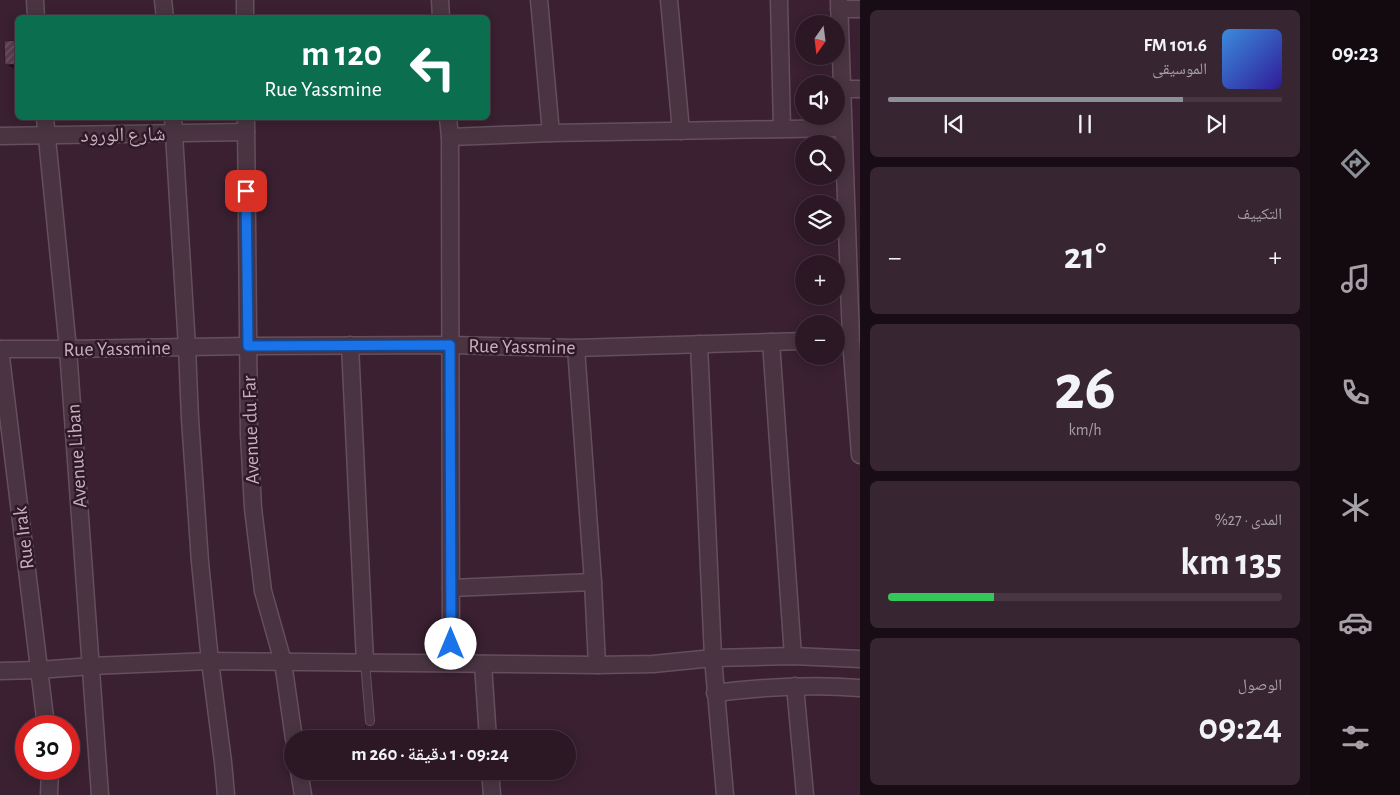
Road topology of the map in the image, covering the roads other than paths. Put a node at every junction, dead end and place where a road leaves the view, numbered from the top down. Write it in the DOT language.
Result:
graph roads {
  1 [pos="35,0"];
  2 [pos="163,0"];
  3 [pos="245,0"];
  4 [pos="440,0"];
  5 [pos="539,0"];
  6 [pos="670,0"];
  7 [pos="779,0"];
  8 [pos="839,4"];
  9 [pos="860,9"];
  10 [pos="36,15"];
  11 [pos="164,15"];
  12 [pos="245,15"];
  13 [pos="441,15"];
  14 [pos="842,75"];
  15 [pos="845,89"];
  16 [pos="860,89"];
  17 [pos="45,120"];
  18 [pos="448,120"];
  19 [pos="246,125"];
  20 [pos="843,125"];
  21 [pos="173,126"];
  22 [pos="843,128"];
  23 [pos="782,129"];
  24 [pos="682,131"];
  25 [pos="551,133"];
  26 [pos="0,136"];
  27 [pos="47,136"];
  28 [pos="450,137"];
  29 [pos="853,183"];
  30 [pos="849,340"];
  31 [pos="795,341"];
  32 [pos="770,342"];
  33 [pos="698,344"];
  34 [pos="350,345"];
  35 [pos="450,345"];
  36 [pos="248,346"];
  37 [pos="188,347"];
  38 [pos="576,348"];
  39 [pos="0,349"];
  40 [pos="68,349"];
  41 [pos="860,455"];
  42 [pos="593,582"];
  43 [pos="451,588"];
  44 [pos="793,656"];
  45 [pos="713,658"];
  46 [pos="860,659"];
  47 [pos="210,661"];
  48 [pos="283,662"];
  49 [pos="365,662"];
  50 [pos="451,663"];
  51 [pos="483,664"];
  52 [pos="597,665"];
  53 [pos="90,666"];
  54 [pos="39,670"];
  55 [pos="0,671"];
  56 [pos="795,686"];
  57 [pos="860,688"];
  58 [pos="715,693"];
  59 [pos="45,715"];
  60 [pos="370,721"];
  61 [pos="293,730"];
  62 [pos="487,730"];
  63 [pos="50,780"];
  64 [pos="301,780"];
  65 [pos="491,780"];
  66 [pos="49,795"];
  67 [pos="100,795"];
  68 [pos="226,795"];
  69 [pos="303,795"];
  70 [pos="492,795"];
  71 [pos="725,795"];
  72 [pos="805,795"];
  1 -- 10 [label="street"];
  2 -- 11 [label="street"];
  3 -- 12 [label="street"];
  4 -- 13 [label="street"];
  5 -- 25 [label="street"];
  6 -- 24 [label="street"];
  7 -- 23 [label="street"];
  8 -- 9 [label="street"];
  8 -- 14 [label="street"];
  15 -- 16 [label="street"];
  17 -- 27 [label="street, Avenue Liban"];
  18 -- 28 [label="street"];
  19 -- 21 [label="street, شارع الورود"];
  19 -- 36 [label="street, Avenue du Far"];
  20 -- 22 [label="street"];
  21 -- 27 [label="street, شارع الورود"];
  21 -- 37 [label="street"];
  22 -- 23 [label="street"];
  22 -- 29 [label="street"];
  23 -- 24 [label="street"];
  24 -- 25 [label="street"];
  25 -- 28 [label="street"];
  26 -- 27 [label="street, شارع الورود"];
  27 -- 40 [label="street, Avenue Liban"];
  28 -- 35 [label="street"];
  29 -- 30 [label="street"];
  30 -- 41 [label="street"];
  31 -- 32 [label="street, Rue Yassmine"];
  32 -- 33 [label="street, Rue Yassmine"];
  32 -- 44 [label="street"];
  33 -- 38 [label="street, Rue Yassmine"];
  33 -- 45 [label="street"];
  34 -- 35 [label="street, Rue Yassmine"];
  34 -- 36 [label="street, Rue Yassmine"];
  34 -- 49 [label="street"];
  35 -- 38 [label="street, Rue Yassmine"];
  35 -- 43 [label="street"];
  36 -- 37 [label="street, Rue Yassmine"];
  36 -- 48 [label="street, Avenue du Far"];
  37 -- 40 [label="street, Rue Yassmine"];
  37 -- 47 [label="street"];
  38 -- 42 [label="street"];
  39 -- 40 [label="street, Rue Yassmine"];
  39 -- 54 [label="street, Rue Irak"];
  40 -- 53 [label="street, Avenue Liban"];
  42 -- 43 [label="street"];
  42 -- 52 [label="street"];
  43 -- 50 [label="street"];
  44 -- 45 [label="street"];
  44 -- 46 [label="street"];
  45 -- 52 [label="street"];
  45 -- 58 [label="street"];
  47 -- 48 [label="street"];
  47 -- 53 [label="street"];
  47 -- 68 [label="street"];
  48 -- 49 [label="street"];
  48 -- 61 [label="street, Avenue du Far"];
  49 -- 50 [label="street"];
  49 -- 60 [label="lane"];
  50 -- 51 [label="street"];
  51 -- 52 [label="street"];
  51 -- 62 [label="street"];
  53 -- 54 [label="street"];
  53 -- 67 [label="street, Avenue Liban"];
  54 -- 55 [label="street"];
  54 -- 59 [label="street, Rue Irak"];
  56 -- 57 [label="street"];
  56 -- 58 [label="street"];
  56 -- 72 [label="street"];
  58 -- 71 [label="street"];
  63 -- 66 [label="street"];
  64 -- 69 [label="street"];
  65 -- 70 [label="street"];
}
